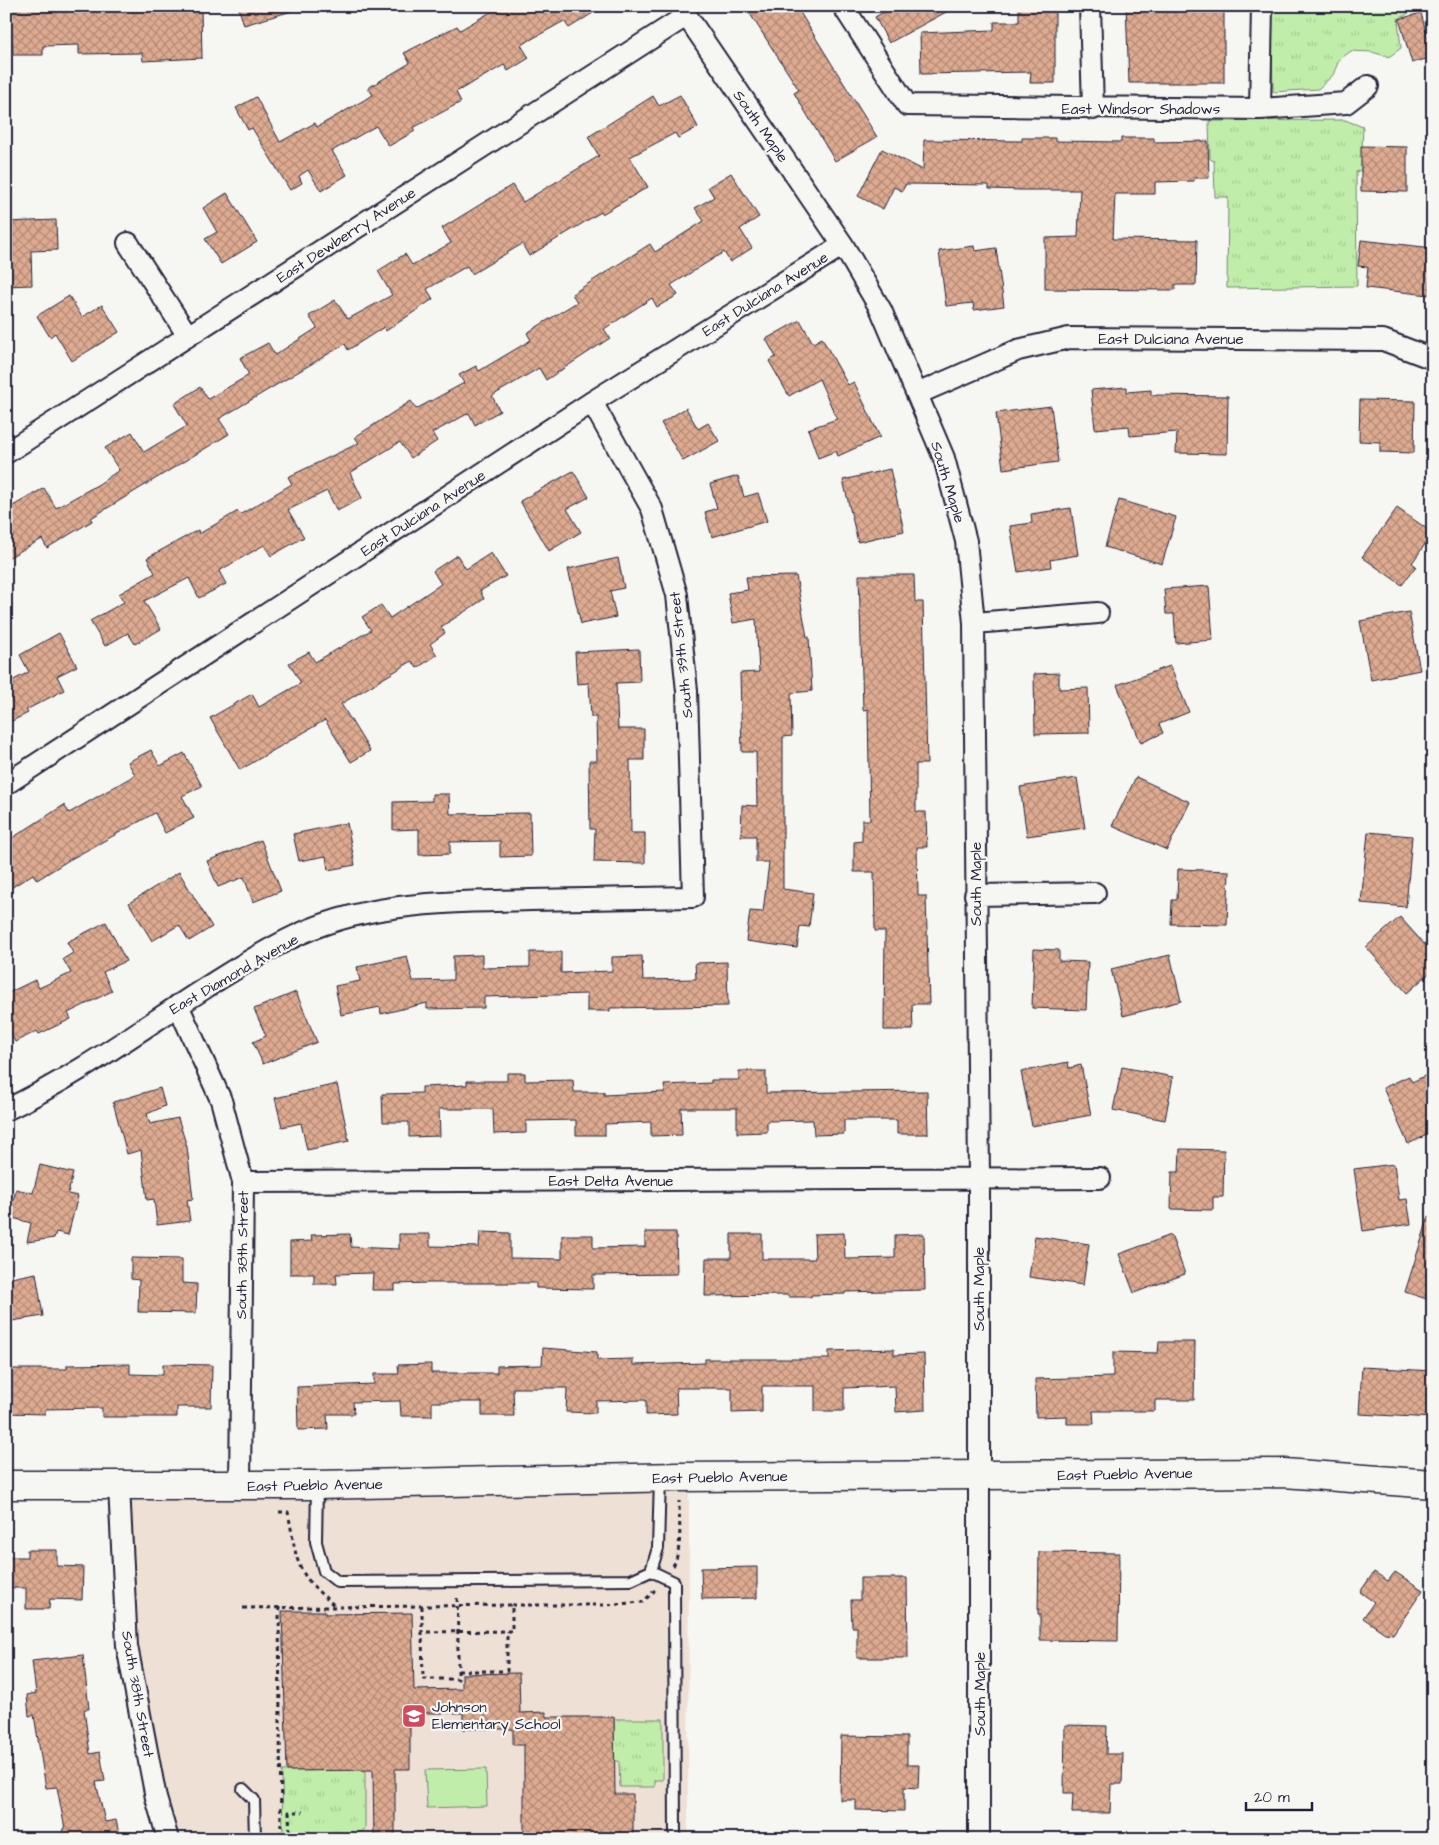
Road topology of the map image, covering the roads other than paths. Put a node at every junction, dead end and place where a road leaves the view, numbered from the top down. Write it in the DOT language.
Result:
graph roads {
  1 [pos="843,6"];
  2 [pos="1090,6"];
  3 [pos="1262,6"];
  4 [pos="683,11"];
  5 [pos="1368,86"];
  6 [pos="1093,109"];
  7 [pos="1260,109"];
  8 [pos="128,243"];
  9 [pos="844,245"];
  10 [pos="188,336"];
  11 [pos="1433,359"];
  12 [pos="917,394"];
  13 [pos="592,402"];
  14 [pos="6,453"];
  15 [pos="1098,613"];
  16 [pos="974,623"];
  17 [pos="6,784"];
  18 [pos="1095,893"];
  19 [pos="976,895"];
  20 [pos="693,897"];
  21 [pos="178,1006"];
  22 [pos="6,1110"];
  23 [pos="1100,1178"];
  24 [pos="979,1179"];
  25 [pos="243,1182"];
  26 [pos="979,1476"];
  27 [pos="660,1478"];
  28 [pos="1433,1484"];
  29 [pos="316,1485"];
  30 [pos="6,1486"];
  31 [pos="119,1486"];
  32 [pos="240,1486"];
  33 [pos="651,1572"];
  34 [pos="243,1789"];
  35 [pos="168,1839"];
  36 [pos="255,1839"];
  37 [pos="676,1839"];
  38 [pos="979,1839"];
  1 -- 6 [label="street, East Windsor Shadows"];
  2 -- 6 [label="street"];
  3 -- 7 [label="street"];
  4 -- 9 [label="street, South Maple"];
  4 -- 10 [label="street, East Dewberry Avenue"];
  5 -- 7 [label="street, East Windsor Shadows"];
  6 -- 7 [label="street, East Windsor Shadows"];
  8 -- 10 [label="street"];
  9 -- 12 [label="street, South Maple"];
  9 -- 13 [label="street, East Dulciana Avenue"];
  10 -- 14 [label="street, East Dewberry Avenue"];
  11 -- 12 [label="street, East Dulciana Avenue"];
  12 -- 16 [label="street, South Maple"];
  13 -- 17 [label="street, East Dulciana Avenue"];
  13 -- 20 [label="street, South 39th Street"];
  15 -- 16 [label="street"];
  16 -- 19 [label="street, South Maple"];
  18 -- 19 [label="street"];
  19 -- 24 [label="street, South Maple"];
  20 -- 21 [label="street, East Diamond Avenue"];
  21 -- 22 [label="street, East Diamond Avenue"];
  21 -- 25 [label="street, South 38th Street"];
  23 -- 24 [label="street, East Delta Avenue"];
  24 -- 25 [label="street, East Delta Avenue"];
  24 -- 26 [label="street, South Maple"];
  25 -- 32 [label="street, South 38th Street"];
  26 -- 27 [label="street, East Pueblo Avenue"];
  26 -- 28 [label="street, East Pueblo Avenue"];
  26 -- 38 [label="street, South Maple"];
  27 -- 29 [label="street, East Pueblo Avenue"];
  27 -- 33 [label="lane"];
  29 -- 32 [label="street, East Pueblo Avenue"];
  29 -- 33 [label="lane"];
  30 -- 31 [label="street, East Pueblo Avenue"];
  31 -- 32 [label="street, East Pueblo Avenue"];
  31 -- 35 [label="street, South 38th Street"];
  33 -- 37 [label="lane"];
  34 -- 36 [label="lane"];
}
